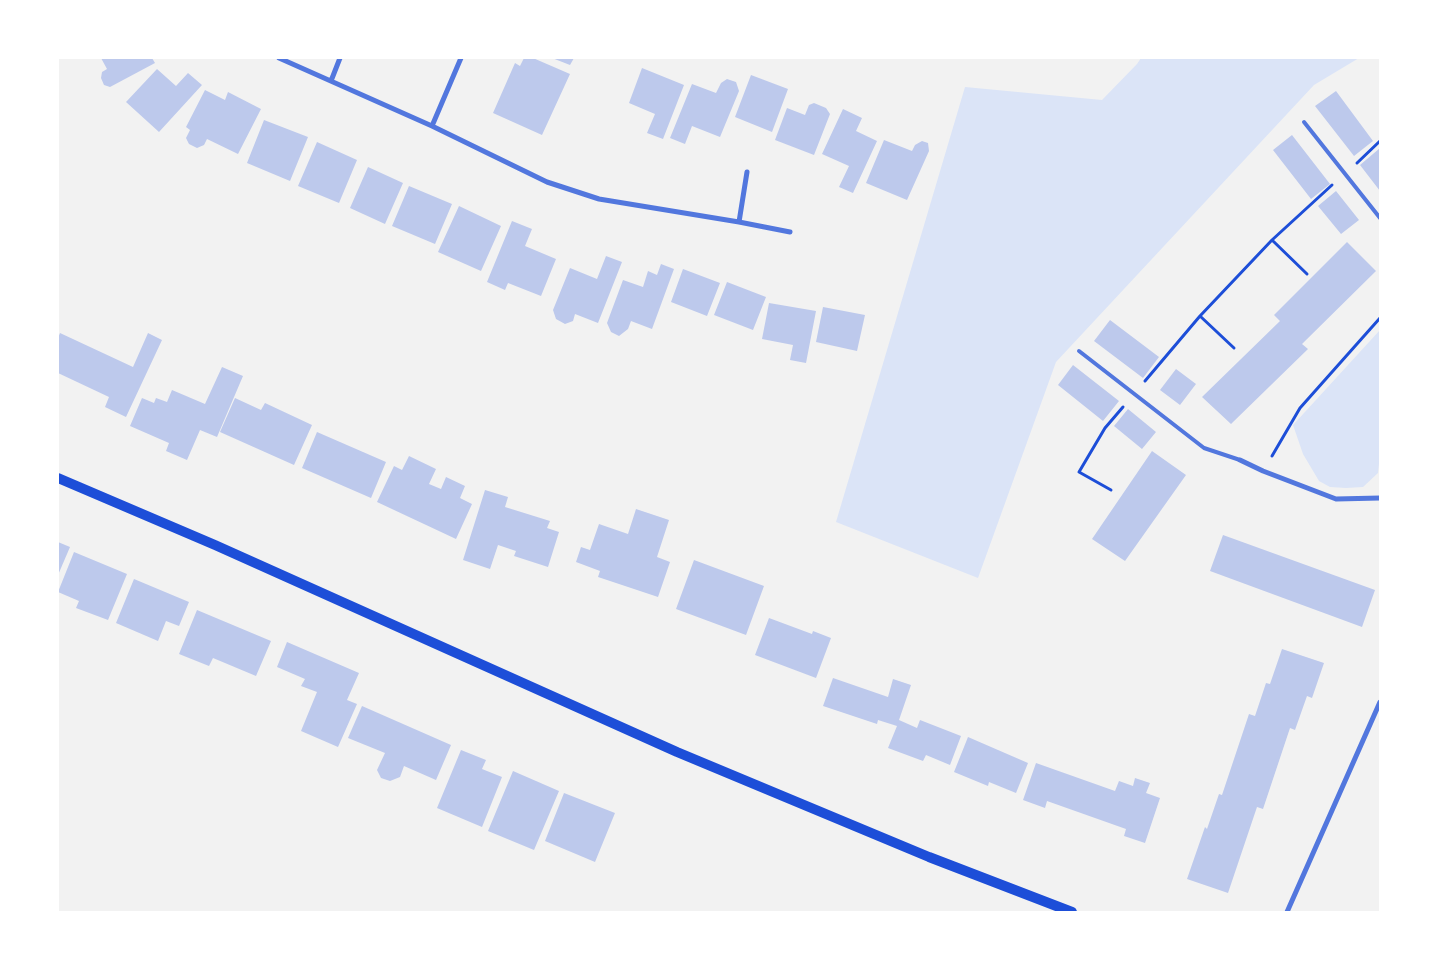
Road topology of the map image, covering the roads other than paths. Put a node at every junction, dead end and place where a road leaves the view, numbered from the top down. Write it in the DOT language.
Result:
graph roads {
  1 [pos="279,58"];
  2 [pos="340,58"];
  3 [pos="461,58"];
  4 [pos="331,81"];
  5 [pos="1304,122"];
  6 [pos="432,126"];
  7 [pos="747,172"];
  8 [pos="1380,218"];
  9 [pos="739,222"];
  10 [pos="790,232"];
  11 [pos="1079,350"];
  12 [pos="1240,460"];
  13 [pos="58,478"];
  14 [pos="1380,498"];
  15 [pos="1380,702"];
  16 [pos="1072,912"];
  17 [pos="1286,912"];
  1 -- 4 [label="street"];
  2 -- 4 [label="street"];
  3 -- 6 [label="street"];
  4 -- 6 [label="street"];
  5 -- 8 [label="lane"];
  6 -- 9 [label="street"];
  7 -- 9 [label="street"];
  9 -- 10 [label="street"];
  11 -- 12 [label="lane"];
  12 -- 14 [label="street"];
  13 -- 16 [label="main road"];
  15 -- 17 [label="street"];
}
